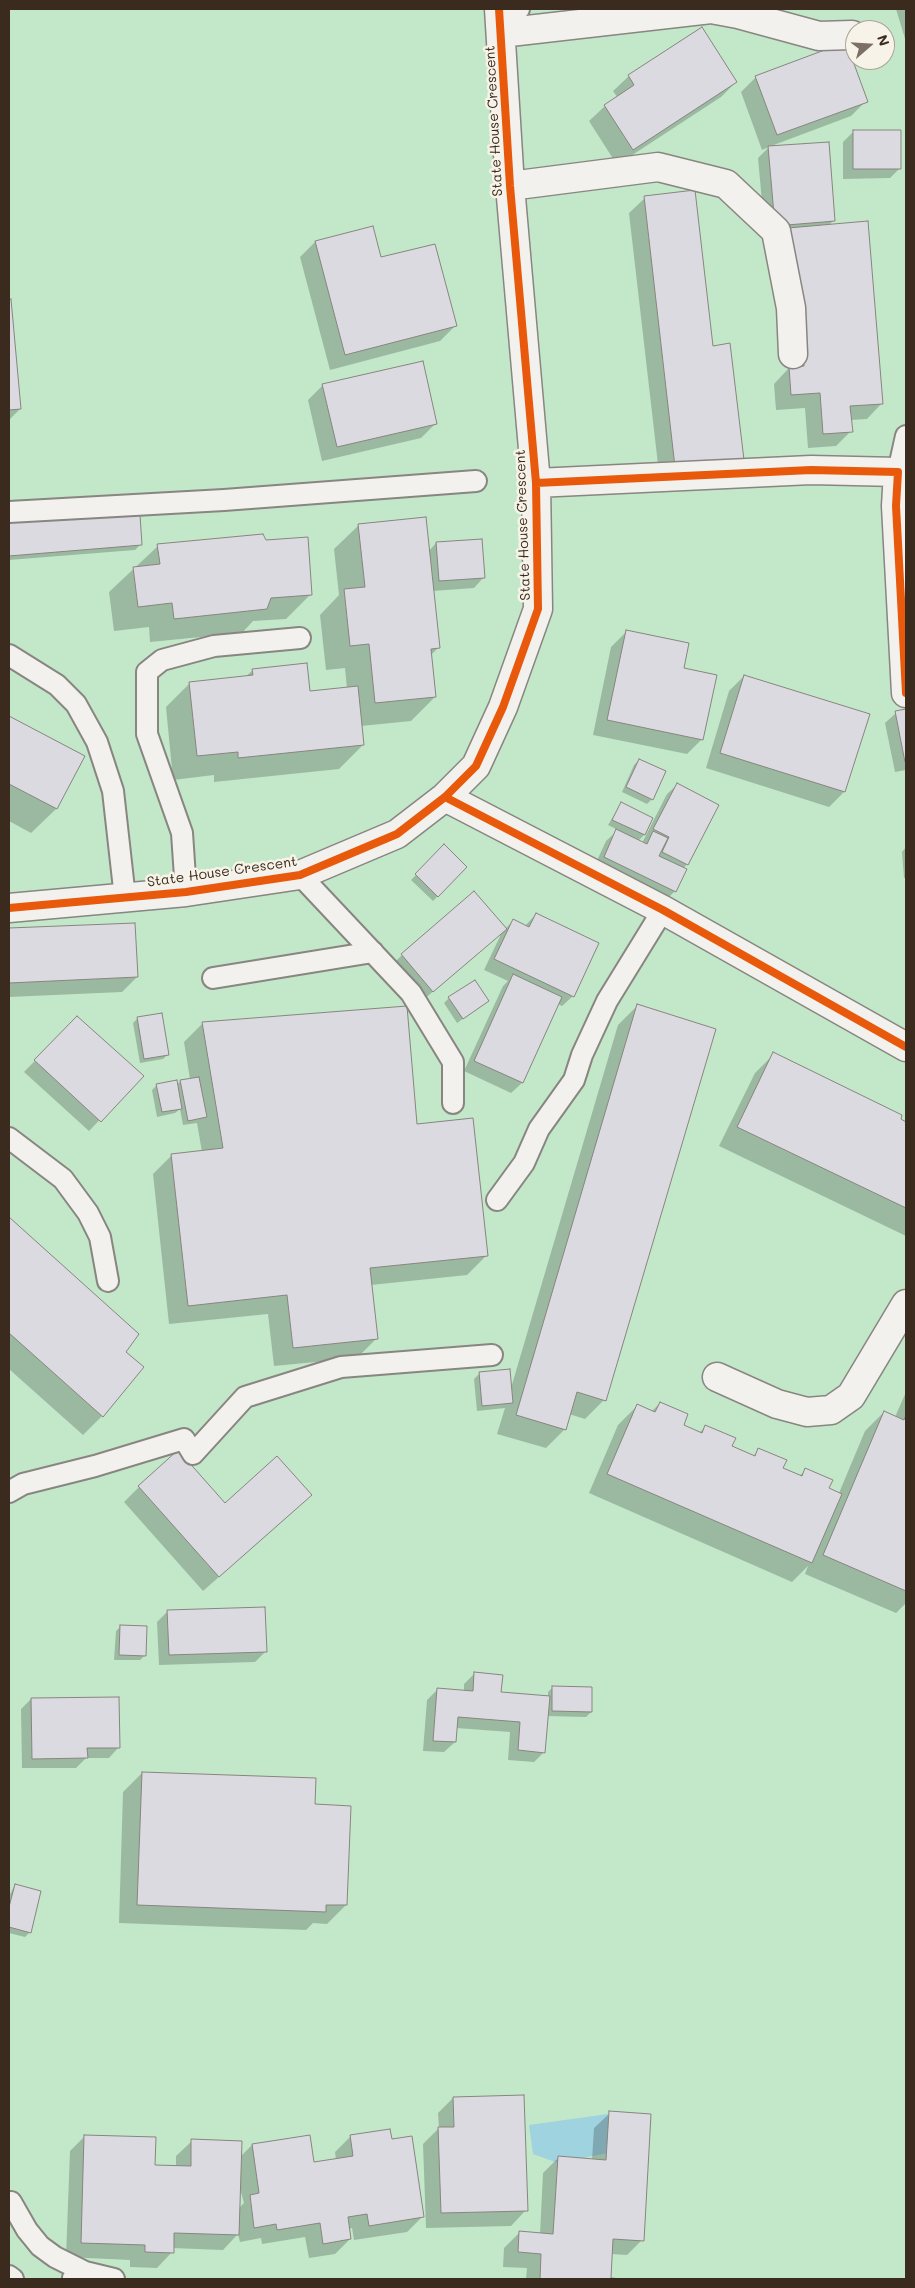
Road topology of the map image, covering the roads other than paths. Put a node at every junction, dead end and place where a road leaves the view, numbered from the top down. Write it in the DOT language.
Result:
graph roads {
  1 [pos="505,17"];
  2 [pos="845,35"];
  3 [pos="510,186"];
  4 [pos="792,354"];
  5 [pos="906,436"];
  6 [pos="898,472"];
  7 [pos="476,481"];
  8 [pos="536,483"];
  9 [pos="9,512"];
  10 [pos="300,638"];
  11 [pos="9,655"];
  12 [pos="906,693"];
  13 [pos="445,797"];
  14 [pos="300,875"];
  15 [pos="186,892"];
  16 [pos="125,898"];
  17 [pos="9,908"];
  18 [pos="663,910"];
  19 [pos="373,952"];
  20 [pos="213,978"];
  21 [pos="906,1047"];
  22 [pos="453,1103"];
  23 [pos="9,1138"];
  24 [pos="497,1200"];
  25 [pos="108,1280"];
  26 [pos="906,1304"];
  27 [pos="492,1354"];
  28 [pos="717,1377"];
  29 [pos="9,1492"];
  30 [pos="11,2202"];
  31 [pos="9,2276"];
  32 [pos="79,2276"];
  33 [pos="13,2279"];
  34 [pos="114,2279"];
  1 -- 2 [label="street"];
  1 -- 3 [label="street, State House Crescent"];
  3 -- 4 [label="street"];
  3 -- 8 [label="street, State House Crescent"];
  5 -- 6 [label="lane"];
  6 -- 8 [label="street"];
  6 -- 12 [label="street"];
  7 -- 9 [label="lane"];
  8 -- 13 [label="street, State House Crescent"];
  10 -- 15 [label="lane"];
  11 -- 16 [label="lane"];
  13 -- 14 [label="street, State House Crescent"];
  13 -- 18 [label="street"];
  14 -- 15 [label="street, State House Crescent"];
  14 -- 19 [label="lane"];
  15 -- 16 [label="street, State House Crescent"];
  16 -- 17 [label="street, State House Crescent"];
  18 -- 21 [label="street"];
  18 -- 24 [label="lane"];
  19 -- 20 [label="lane"];
  19 -- 22 [label="lane"];
  23 -- 25 [label="lane"];
  26 -- 28 [label="street"];
  27 -- 29 [label="lane"];
  30 -- 32 [label="lane"];
  31 -- 33 [label="lane"];
  32 -- 34 [label="lane"];
}
